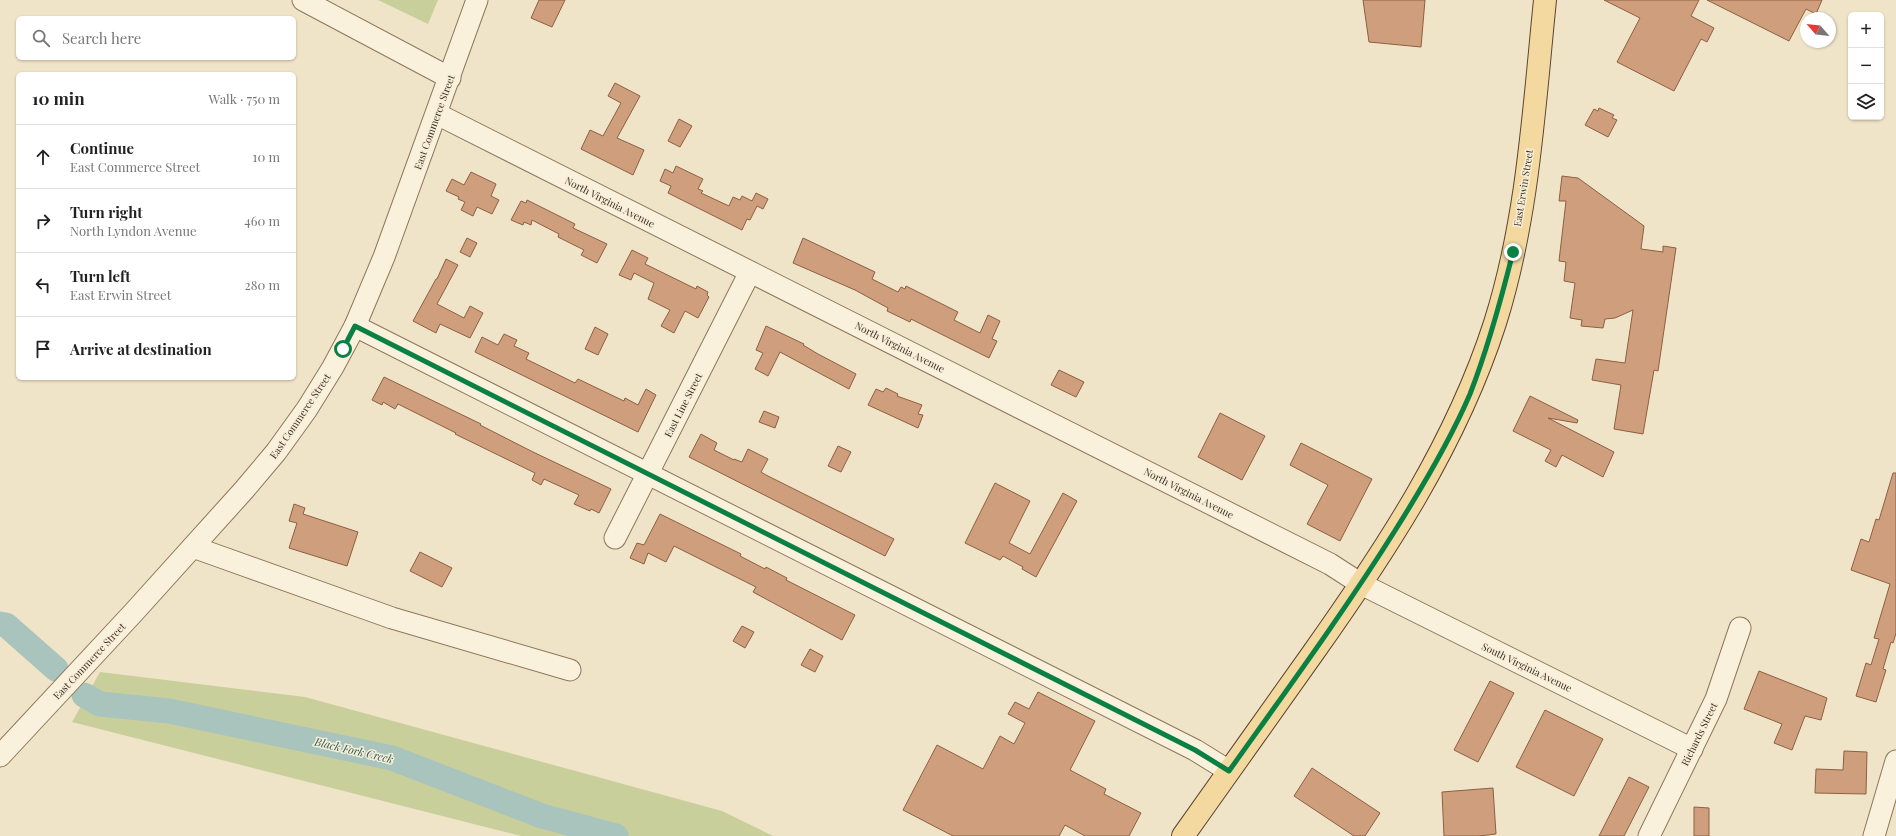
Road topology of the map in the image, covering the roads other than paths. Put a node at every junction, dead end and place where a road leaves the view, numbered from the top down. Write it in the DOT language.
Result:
graph roads {
  1 [pos="303,0"];
  2 [pos="477,0"];
  3 [pos="1544,0"];
  4 [pos="450,78"];
  5 [pos="437,114"];
  6 [pos="750,272"];
  7 [pos="355,326"];
  8 [pos="648,474"];
  9 [pos="615,538"];
  10 [pos="193,547"];
  11 [pos="1361,584"];
  12 [pos="1740,628"];
  13 [pos="570,670"];
  14 [pos="1692,749"];
  15 [pos="0,756"];
  16 [pos="1896,762"];
  17 [pos="1229,771"];
  18 [pos="1183,836"];
  19 [pos="1649,836"];
  20 [pos="1874,836"];
  1 -- 4 [label="street"];
  2 -- 4 [label="street, East Commerce Street"];
  3 -- 11 [label="main road, East Erwin Street"];
  4 -- 5 [label="street, East Commerce Street"];
  5 -- 6 [label="street, North Virginia Avenue"];
  5 -- 7 [label="street, East Commerce Street"];
  6 -- 8 [label="street, East Line Street"];
  6 -- 11 [label="street, North Virginia Avenue"];
  7 -- 8 [label="street"];
  7 -- 10 [label="street, East Commerce Street"];
  8 -- 9 [label="street, East Line Street"];
  8 -- 17 [label="street"];
  10 -- 13 [label="street"];
  10 -- 15 [label="street, East Commerce Street"];
  11 -- 14 [label="street, South Virginia Avenue"];
  11 -- 17 [label="main road, East Erwin Street"];
  12 -- 14 [label="street, Richards Street"];
  14 -- 19 [label="street, Richards Street"];
  16 -- 20 [label="street"];
  17 -- 18 [label="main road, East Erwin Street"];
}
